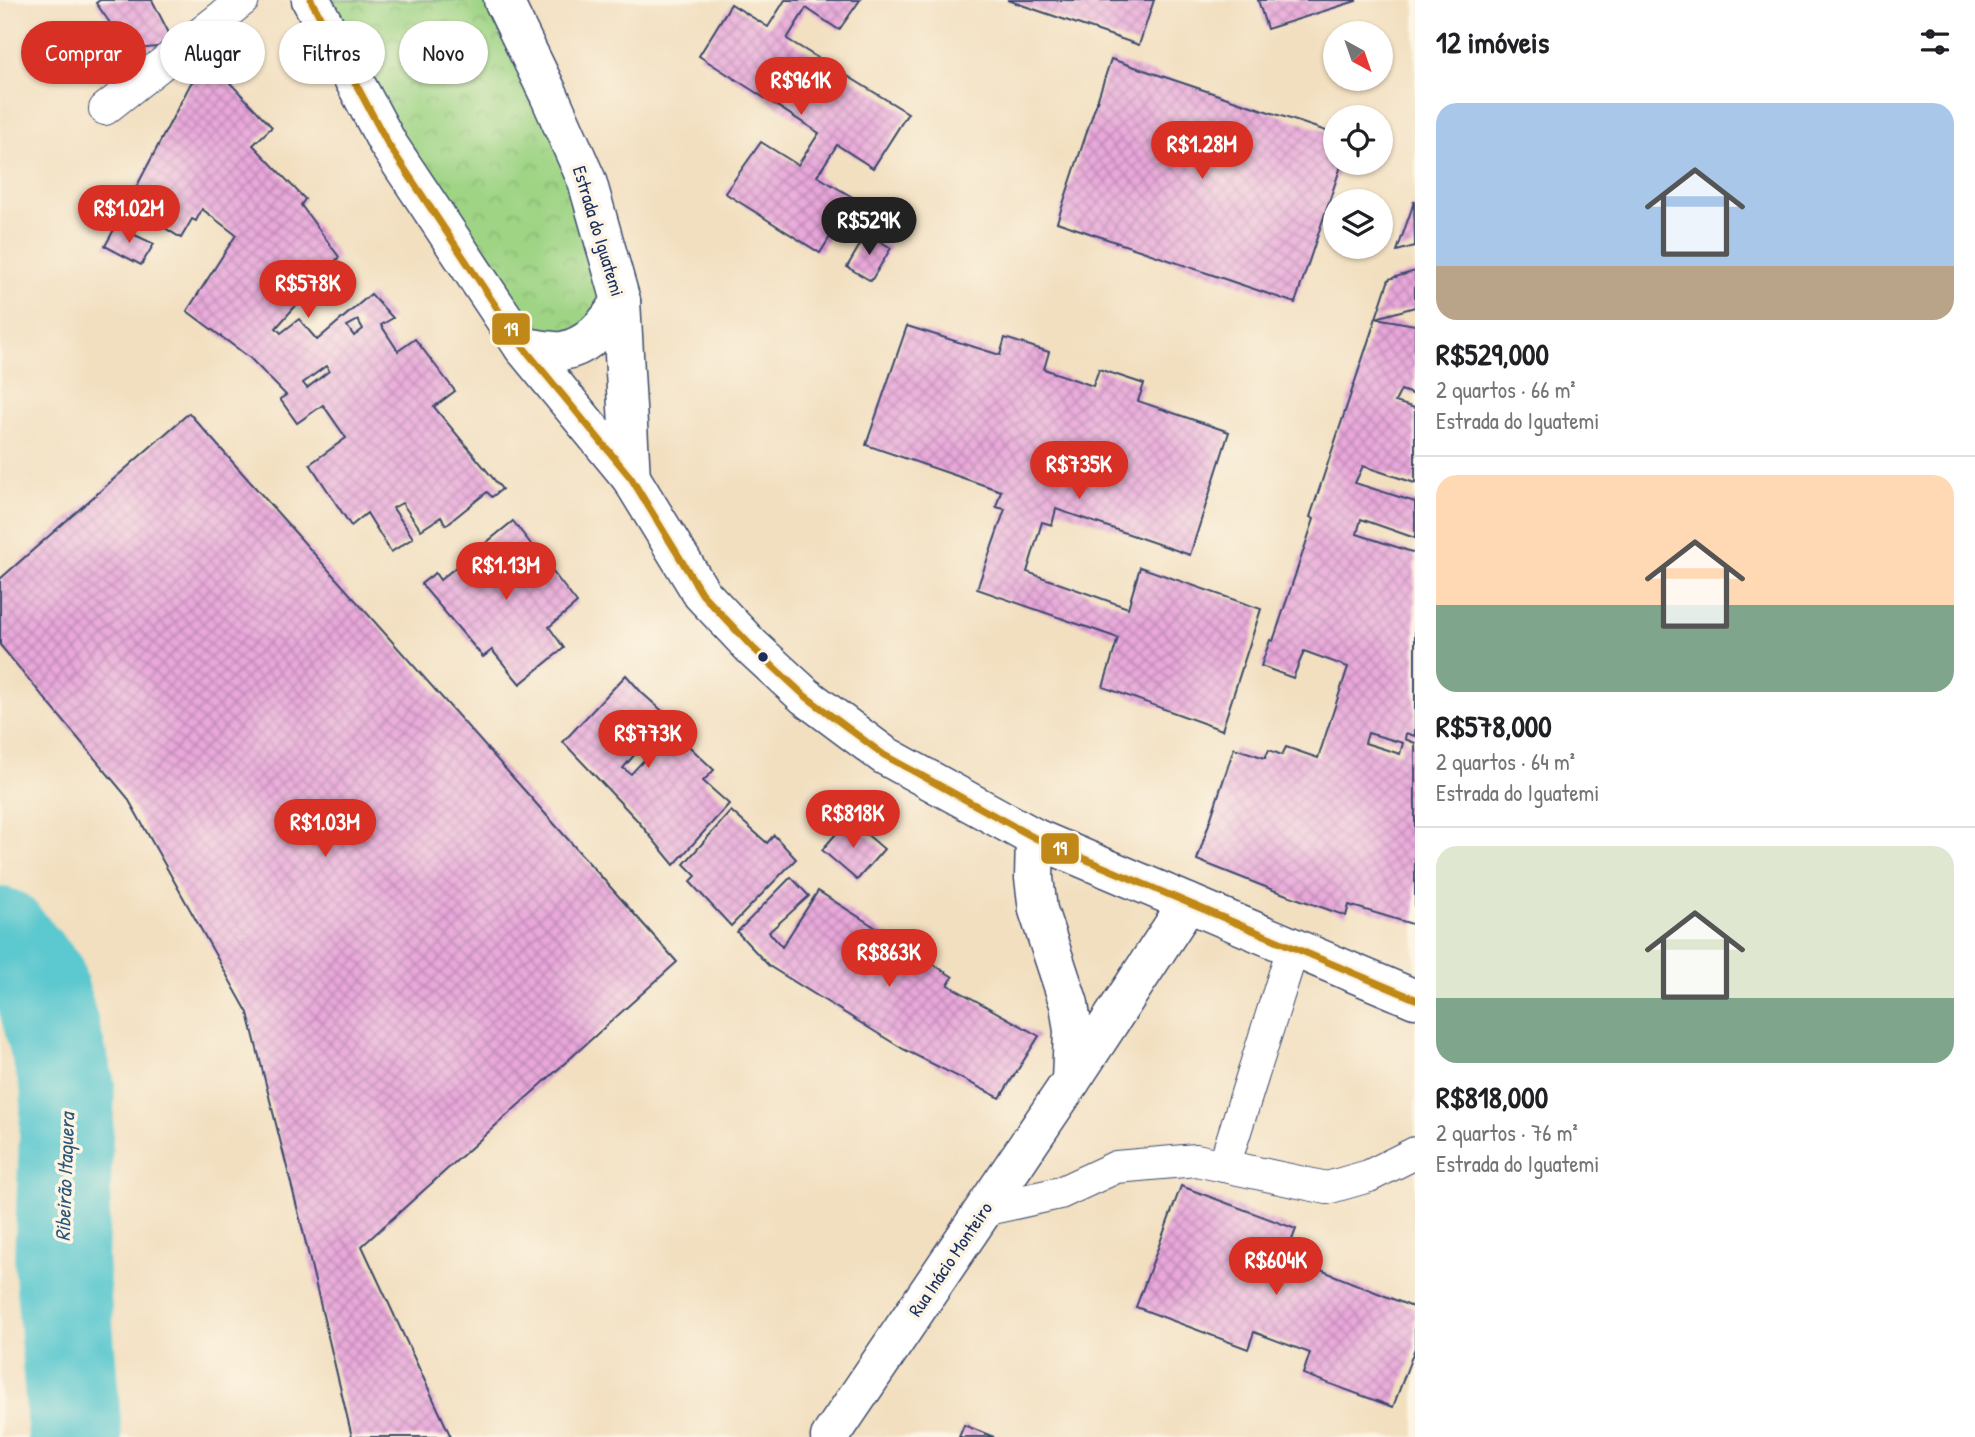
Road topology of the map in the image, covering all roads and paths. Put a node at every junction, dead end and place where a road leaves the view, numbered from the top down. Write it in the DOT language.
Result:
graph roads {
  1 [pos="243,0"];
  2 [pos="311,0"];
  3 [pos="503,0"];
  4 [pos="105,110"];
  5 [pos="621,301"];
  6 [pos="523,347"];
  7 [pos="632,478"];
  8 [pos="1035,838"];
  9 [pos="1188,903"];
  10 [pos="1293,948"];
  11 [pos="1415,999"];
  12 [pos="1071,1081"];
  13 [pos="1415,1153"];
  14 [pos="1224,1166"];
  15 [pos="983,1210"];
  16 [pos="830,1437"];
  1 -- 4 [label="lane"];
  2 -- 6 [label="main road, Estrada do Iguatemi"];
  3 -- 5 [label="main road, Estrada do Iguatemi"];
  5 -- 6 [label="main road"];
  5 -- 7 [label="main road, Estrada do Iguatemi"];
  6 -- 7 [label="main road, Estrada do Iguatemi"];
  7 -- 8 [label="main road, Estrada do Iguatemi"];
  8 -- 9 [label="main road, Estrada do Iguatemi"];
  8 -- 12 [label="main road"];
  9 -- 10 [label="main road, Estrada do Iguatemi"];
  9 -- 12 [label="main road, Rua Inácio Monteiro"];
  10 -- 11 [label="main road, Estrada do Iguatemi"];
  10 -- 14 [label="lane"];
  12 -- 15 [label="main road, Rua Inácio Monteiro"];
  13 -- 14 [label="lane"];
  14 -- 15 [label="lane"];
  15 -- 16 [label="main road, Rua Inácio Monteiro"];
}
